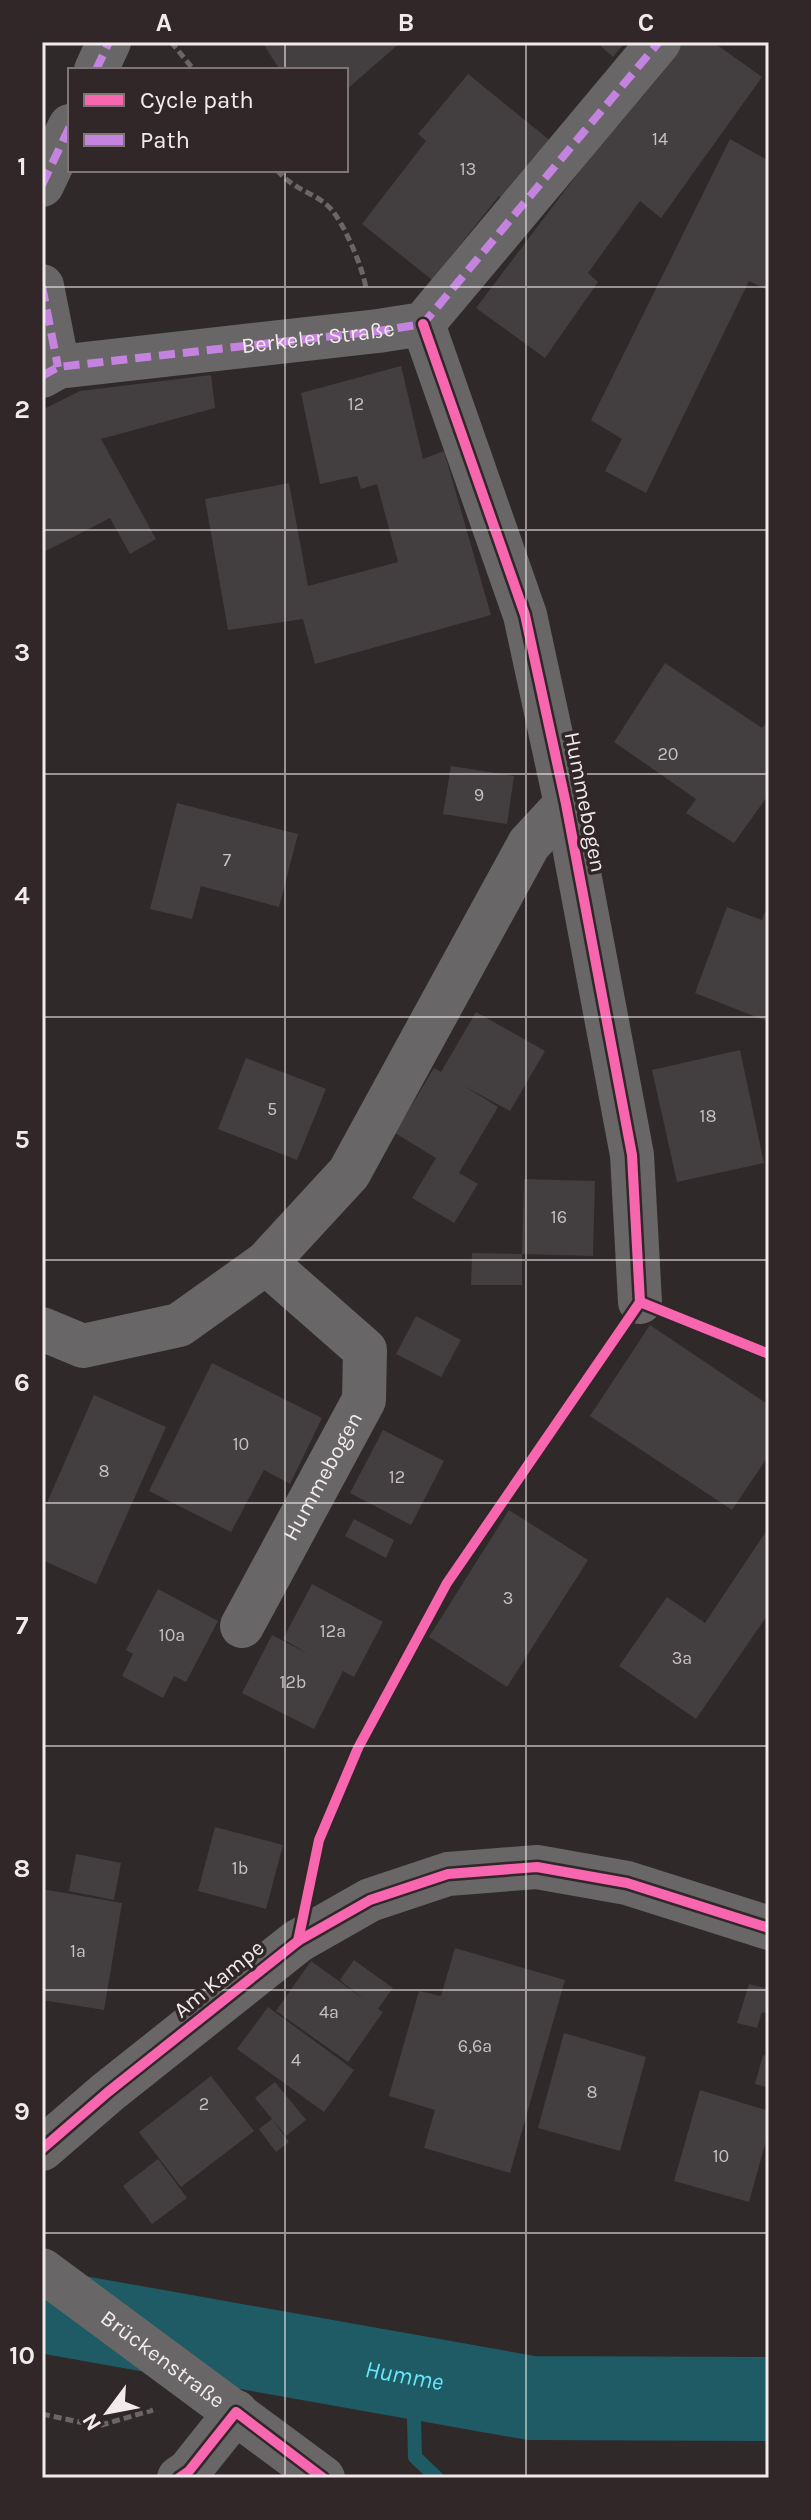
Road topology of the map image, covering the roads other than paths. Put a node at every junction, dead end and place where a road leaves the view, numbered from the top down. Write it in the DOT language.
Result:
graph roads {
  1 [pos="109,42"];
  2 [pos="659,42"];
  3 [pos="97,68"];
  4 [pos="68,130"];
  5 [pos="42,185"];
  6 [pos="42,286"];
  7 [pos="423,324"];
  8 [pos="50,371"];
  9 [pos="566,804"];
  10 [pos="266,1263"];
  11 [pos="640,1302"];
  12 [pos="42,1329"];
  13 [pos="242,1626"];
  14 [pos="769,1928"];
  15 [pos="42,2149"];
  16 [pos="42,2270"];
  17 [pos="236,2412"];
  18 [pos="179,2478"];
  19 [pos="323,2478"];
  1 -- 3 [label="street"];
  2 -- 7 [label="street, Berkeler Straße"];
  4 -- 5 [label="street"];
  6 -- 8 [label="street"];
  7 -- 8 [label="street, Berkeler Straße"];
  7 -- 9 [label="street, Hummebogen"];
  9 -- 10 [label="street, Hummebogen"];
  9 -- 11 [label="street, Hummebogen"];
  10 -- 12 [label="street, Hummebogen"];
  10 -- 13 [label="street, Hummebogen"];
  14 -- 15 [label="street, Am Kampe"];
  16 -- 17 [label="street, Brückenstraße"];
  17 -- 18 [label="street"];
  17 -- 19 [label="street, Brückenstraße"];
}
